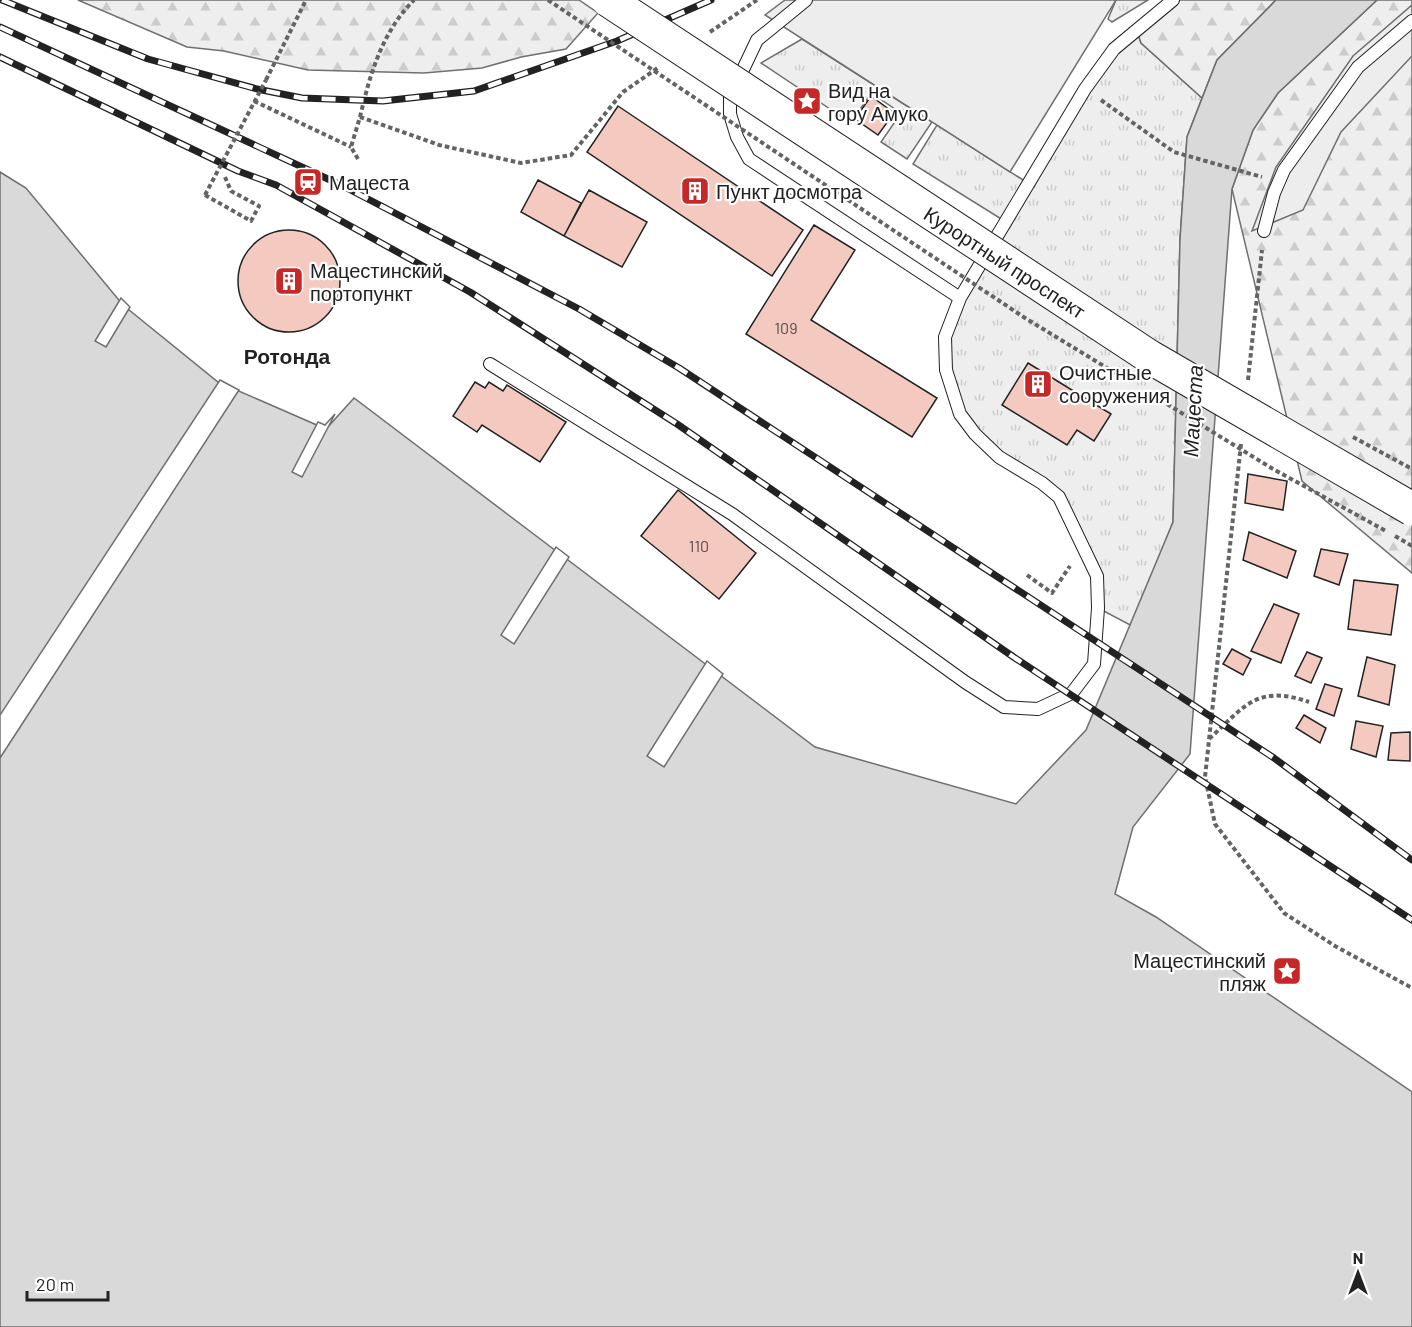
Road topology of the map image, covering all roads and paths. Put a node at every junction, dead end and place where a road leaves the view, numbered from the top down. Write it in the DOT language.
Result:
graph roads {
  1 [pos="306,0"];
  2 [pos="414,0"];
  3 [pos="608,0"];
  4 [pos="757,0"];
  5 [pos="806,0"];
  6 [pos="1173,0"];
  7 [pos="1412,21"];
  8 [pos="709,33"];
  9 [pos="662,66"];
  10 [pos="1085,89"];
  11 [pos="254,101"];
  12 [pos="360,117"];
  13 [pos="351,147"];
  14 [pos="358,159"];
  15 [pos="1248,174"];
  16 [pos="225,177"];
  17 [pos="1264,231"];
  18 [pos="960,298"];
  19 [pos="490,364"];
  20 [pos="1247,384"];
  21 [pos="1241,442"];
  22 [pos="1412,509"];
  23 [pos="1084,545"];
  24 [pos="1027,575"];
  25 [pos="1309,702"];
  26 [pos="1208,740"];
  27 [pos="1412,988"];
  1 -- 11 [label="path, bridge"];
  2 -- 12 [label="path"];
  3 -- 22 [label="main road, Курортный проспект, bridge"];
  4 -- 8 [label="path"];
  5 -- 18 [label="lane"];
  6 -- 10 [label="lane"];
  7 -- 17 [label="lane"];
  9 -- 12 [label="path"];
  10 -- 15 [label="path"];
  10 -- 18 [label="lane"];
  11 -- 13 [label="path"];
  11 -- 16 [label="path, bridge"];
  12 -- 13 [label="path"];
  13 -- 14 [label="path"];
  17 -- 20 [label="path"];
  18 -- 23 [label="lane"];
  19 -- 23 [label="lane"];
  21 -- 26 [label="path"];
  23 -- 24 [label="path"];
  25 -- 26 [label="path"];
  26 -- 27 [label="path"];
}
